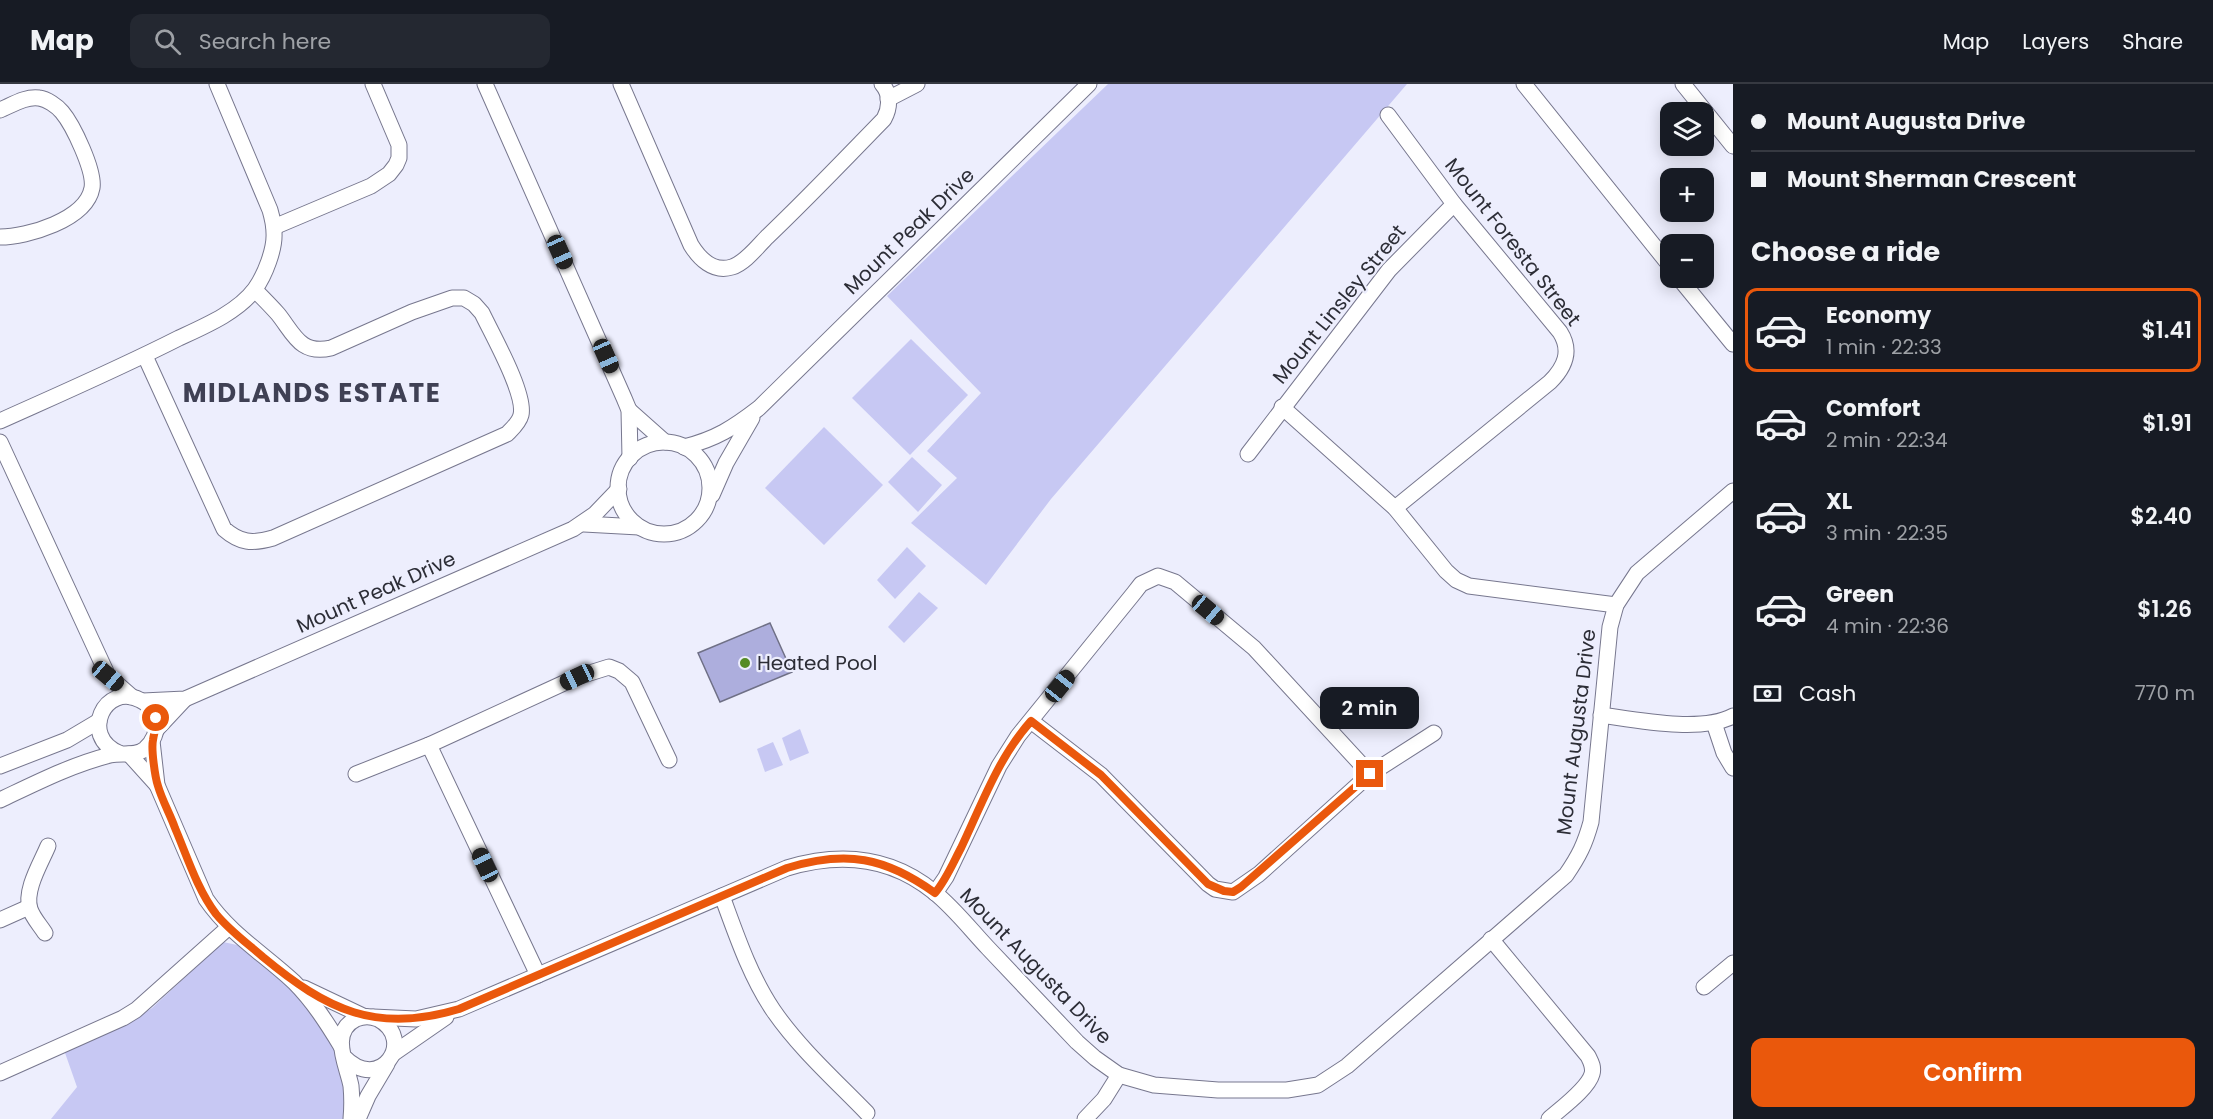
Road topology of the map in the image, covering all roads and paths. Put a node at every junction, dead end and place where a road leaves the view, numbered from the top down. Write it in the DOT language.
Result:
graph roads {
  1 [pos="218,84"];
  2 [pos="373,84"];
  3 [pos="485,84"];
  4 [pos="621,84"];
  5 [pos="882,84"];
  6 [pos="917,84"];
  7 [pos="1089,84"];
  8 [pos="1524,84"];
  9 [pos="1683,84"];
  10 [pos="888,99"];
  11 [pos="0,110"];
  12 [pos="1388,115"];
  13 [pos="1733,146"];
  14 [pos="1454,204"];
  15 [pos="274,227"];
  16 [pos="0,237"];
  17 [pos="1660,253"];
  18 [pos="1687,288"];
  19 [pos="255,290"];
  20 [pos="1733,344"];
  21 [pos="145,356"];
  22 [pos="1282,407"];
  23 [pos="759,408"];
  24 [pos="629,410"];
  25 [pos="0,421"];
  26 [pos="0,442"];
  27 [pos="665,442"];
  28 [pos="684,447"];
  29 [pos="1248,454"];
  30 [pos="630,458"];
  31 [pos="618,489"];
  32 [pos="1733,491"];
  33 [pos="709,501"];
  34 [pos="1395,508"];
  35 [pos="584,524"];
  36 [pos="639,527"];
  37 [pos="1616,605"];
  38 [pos="108,676"];
  39 [pos="137,699"];
  40 [pos="185,699"];
  41 [pos="101,715"];
  42 [pos="1601,715"];
  43 [pos="1733,716"];
  44 [pos="1031,721"];
  45 [pos="1714,723"];
  46 [pos="1434,733"];
  47 [pos="154,735"];
  48 [pos="429,745"];
  49 [pos="124,754"];
  50 [pos="669,759"];
  51 [pos="0,766"];
  52 [pos="1733,768"];
  53 [pos="356,774"];
  54 [pos="1370,774"];
  55 [pos="158,785"];
  56 [pos="0,800"];
  57 [pos="48,846"];
  58 [pos="935,893"];
  59 [pos="722,896"];
  60 [pos="29,907"];
  61 [pos="0,920"];
  62 [pos="229,927"];
  63 [pos="45,933"];
  64 [pos="1491,939"];
  65 [pos="1733,963"];
  66 [pos="538,975"];
  67 [pos="294,982"];
  68 [pos="1704,987"];
  69 [pos="459,1009"];
  70 [pos="368,1017"];
  71 [pos="342,1052"];
  72 [pos="391,1057"];
  73 [pos="0,1073"];
  74 [pos="1119,1075"];
  75 [pos="867,1113"];
  76 [pos="351,1119"];
  77 [pos="358,1119"];
  78 [pos="1085,1119"];
  79 [pos="1549,1119"];
  1 -- 15 [label="street"];
  2 -- 15 [label="street"];
  3 -- 24 [label="street"];
  4 -- 10 [label="street"];
  5 -- 10 [label="street"];
  6 -- 10 [label="street"];
  7 -- 23 [label="street, Mount Peak Drive"];
  8 -- 17 [label="street"];
  9 -- 13 [label="street"];
  11 -- 16 [label="street"];
  12 -- 14 [label="street, Mount Foresta Street"];
  14 -- 22 [label="street, Mount Linsley Street"];
  14 -- 34 [label="street, Mount Foresta Street"];
  15 -- 19 [label="street"];
  18 -- 20 [label="street"];
  19 -- 21 [label="street"];
  19 -- 21 [label="street"];
  21 -- 25 [label="street"];
  22 -- 29 [label="street, Mount Linsley Street"];
  22 -- 34 [label="street, Mount Linsley Street"];
  23 -- 28 [label="street, Mount Peak Drive"];
  23 -- 33 [label="street, Mount Peak Drive"];
  24 -- 27 [label="street"];
  24 -- 30 [label="street"];
  26 -- 38 [label="street"];
  27 -- 28 [label="street"];
  27 -- 30 [label="street"];
  28 -- 33 [label="street"];
  30 -- 31 [label="street, Mount Peak Drive"];
  31 -- 35 [label="street, Mount Peak Drive"];
  31 -- 36 [label="street"];
  32 -- 37 [label="street, Mount Augusta Drive"];
  33 -- 36 [label="street, Mount Peak Drive"];
  34 -- 37 [label="street, Mount Linsley Street"];
  35 -- 36 [label="street, Mount Peak Drive"];
  35 -- 40 [label="street, Mount Peak Drive"];
  37 -- 42 [label="street, Mount Augusta Drive"];
  38 -- 39 [label="street"];
  38 -- 41 [label="street"];
  39 -- 40 [label="street, Mount Peak Drive"];
  39 -- 41 [label="street, Mount Peak Drive"];
  39 -- 47 [label="street"];
  40 -- 47 [label="street, Mount Peak Drive"];
  41 -- 49 [label="street"];
  41 -- 51 [label="street, Mount Peak Drive"];
  42 -- 45 [label="street"];
  42 -- 64 [label="street, Mount Augusta Drive"];
  43 -- 45 [label="street"];
  44 -- 54 [label="street"];
  44 -- 54 [label="street"];
  44 -- 58 [label="street"];
  45 -- 52 [label="street"];
  46 -- 54 [label="street"];
  47 -- 49 [label="street, Mount Peak Drive"];
  47 -- 55 [label="street, Mount Augusta Drive"];
  48 -- 50 [label="street"];
  48 -- 53 [label="street"];
  48 -- 66 [label="street"];
  49 -- 55 [label="street, Mount Augusta Drive"];
  49 -- 56 [label="street, Mount Peak Drive"];
  55 -- 62 [label="street, Mount Augusta Drive"];
  57 -- 60 [label="street"];
  58 -- 59 [label="street, Mount Augusta Drive"];
  58 -- 74 [label="street, Mount Augusta Drive"];
  59 -- 66 [label="street, Mount Augusta Drive"];
  59 -- 75 [label="street"];
  60 -- 61 [label="street"];
  60 -- 63 [label="street"];
  62 -- 67 [label="street, Mount Augusta Drive"];
  62 -- 73 [label="street"];
  64 -- 74 [label="street, Mount Augusta Drive"];
  64 -- 79 [label="street"];
  65 -- 68 [label="street"];
  66 -- 69 [label="street, Mount Augusta Drive"];
  67 -- 70 [label="street, Mount Augusta Drive"];
  67 -- 71 [label="street, Mount Augusta Drive"];
  69 -- 70 [label="street, Mount Augusta Drive"];
  69 -- 72 [label="street, Mount Augusta Drive"];
  70 -- 71 [label="street"];
  70 -- 72 [label="street"];
  71 -- 72 [label="street"];
  71 -- 76 [label="street"];
  72 -- 77 [label="street"];
  74 -- 78 [label="street"];
}
